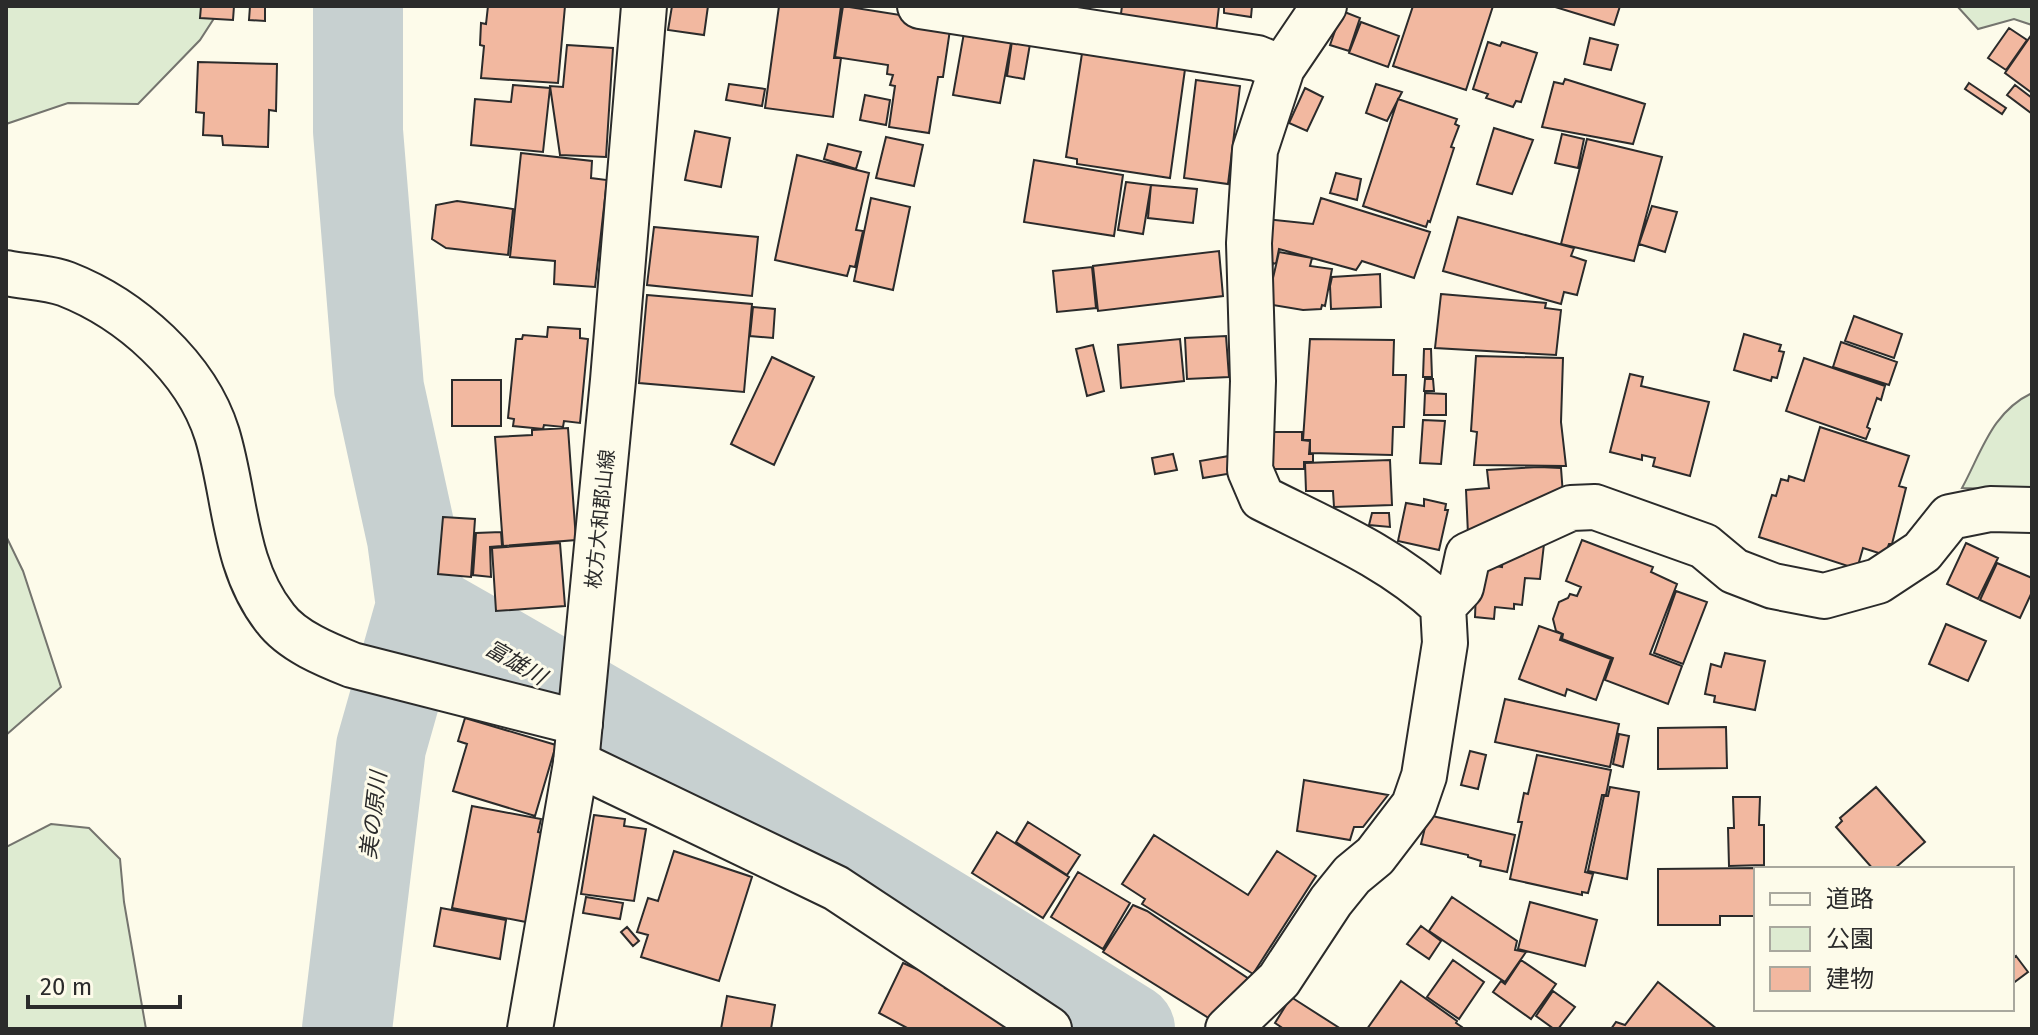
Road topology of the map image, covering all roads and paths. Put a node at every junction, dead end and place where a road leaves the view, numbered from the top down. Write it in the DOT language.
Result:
graph roads {
  1 [pos="644,6"];
  2 [pos="920,6"];
  3 [pos="1324,6"];
  4 [pos="1282,68"];
  5 [pos="6,273"];
  6 [pos="2032,510"];
  7 [pos="1443,606"];
  8 [pos="578,743"];
  9 [pos="530,1029"];
  10 [pos="1049,1029"];
  11 [pos="1228,1029"];
  1 -- 8 [label="street, 枚方大和郡山線"];
  2 -- 4 [label="street"];
  3 -- 4 [label="street"];
  4 -- 7 [label="street"];
  5 -- 8 [label="street"];
  6 -- 7 [label="street"];
  7 -- 11 [label="street"];
  8 -- 9 [label="street, 枚方大和郡山線"];
  8 -- 10 [label="street"];
}
